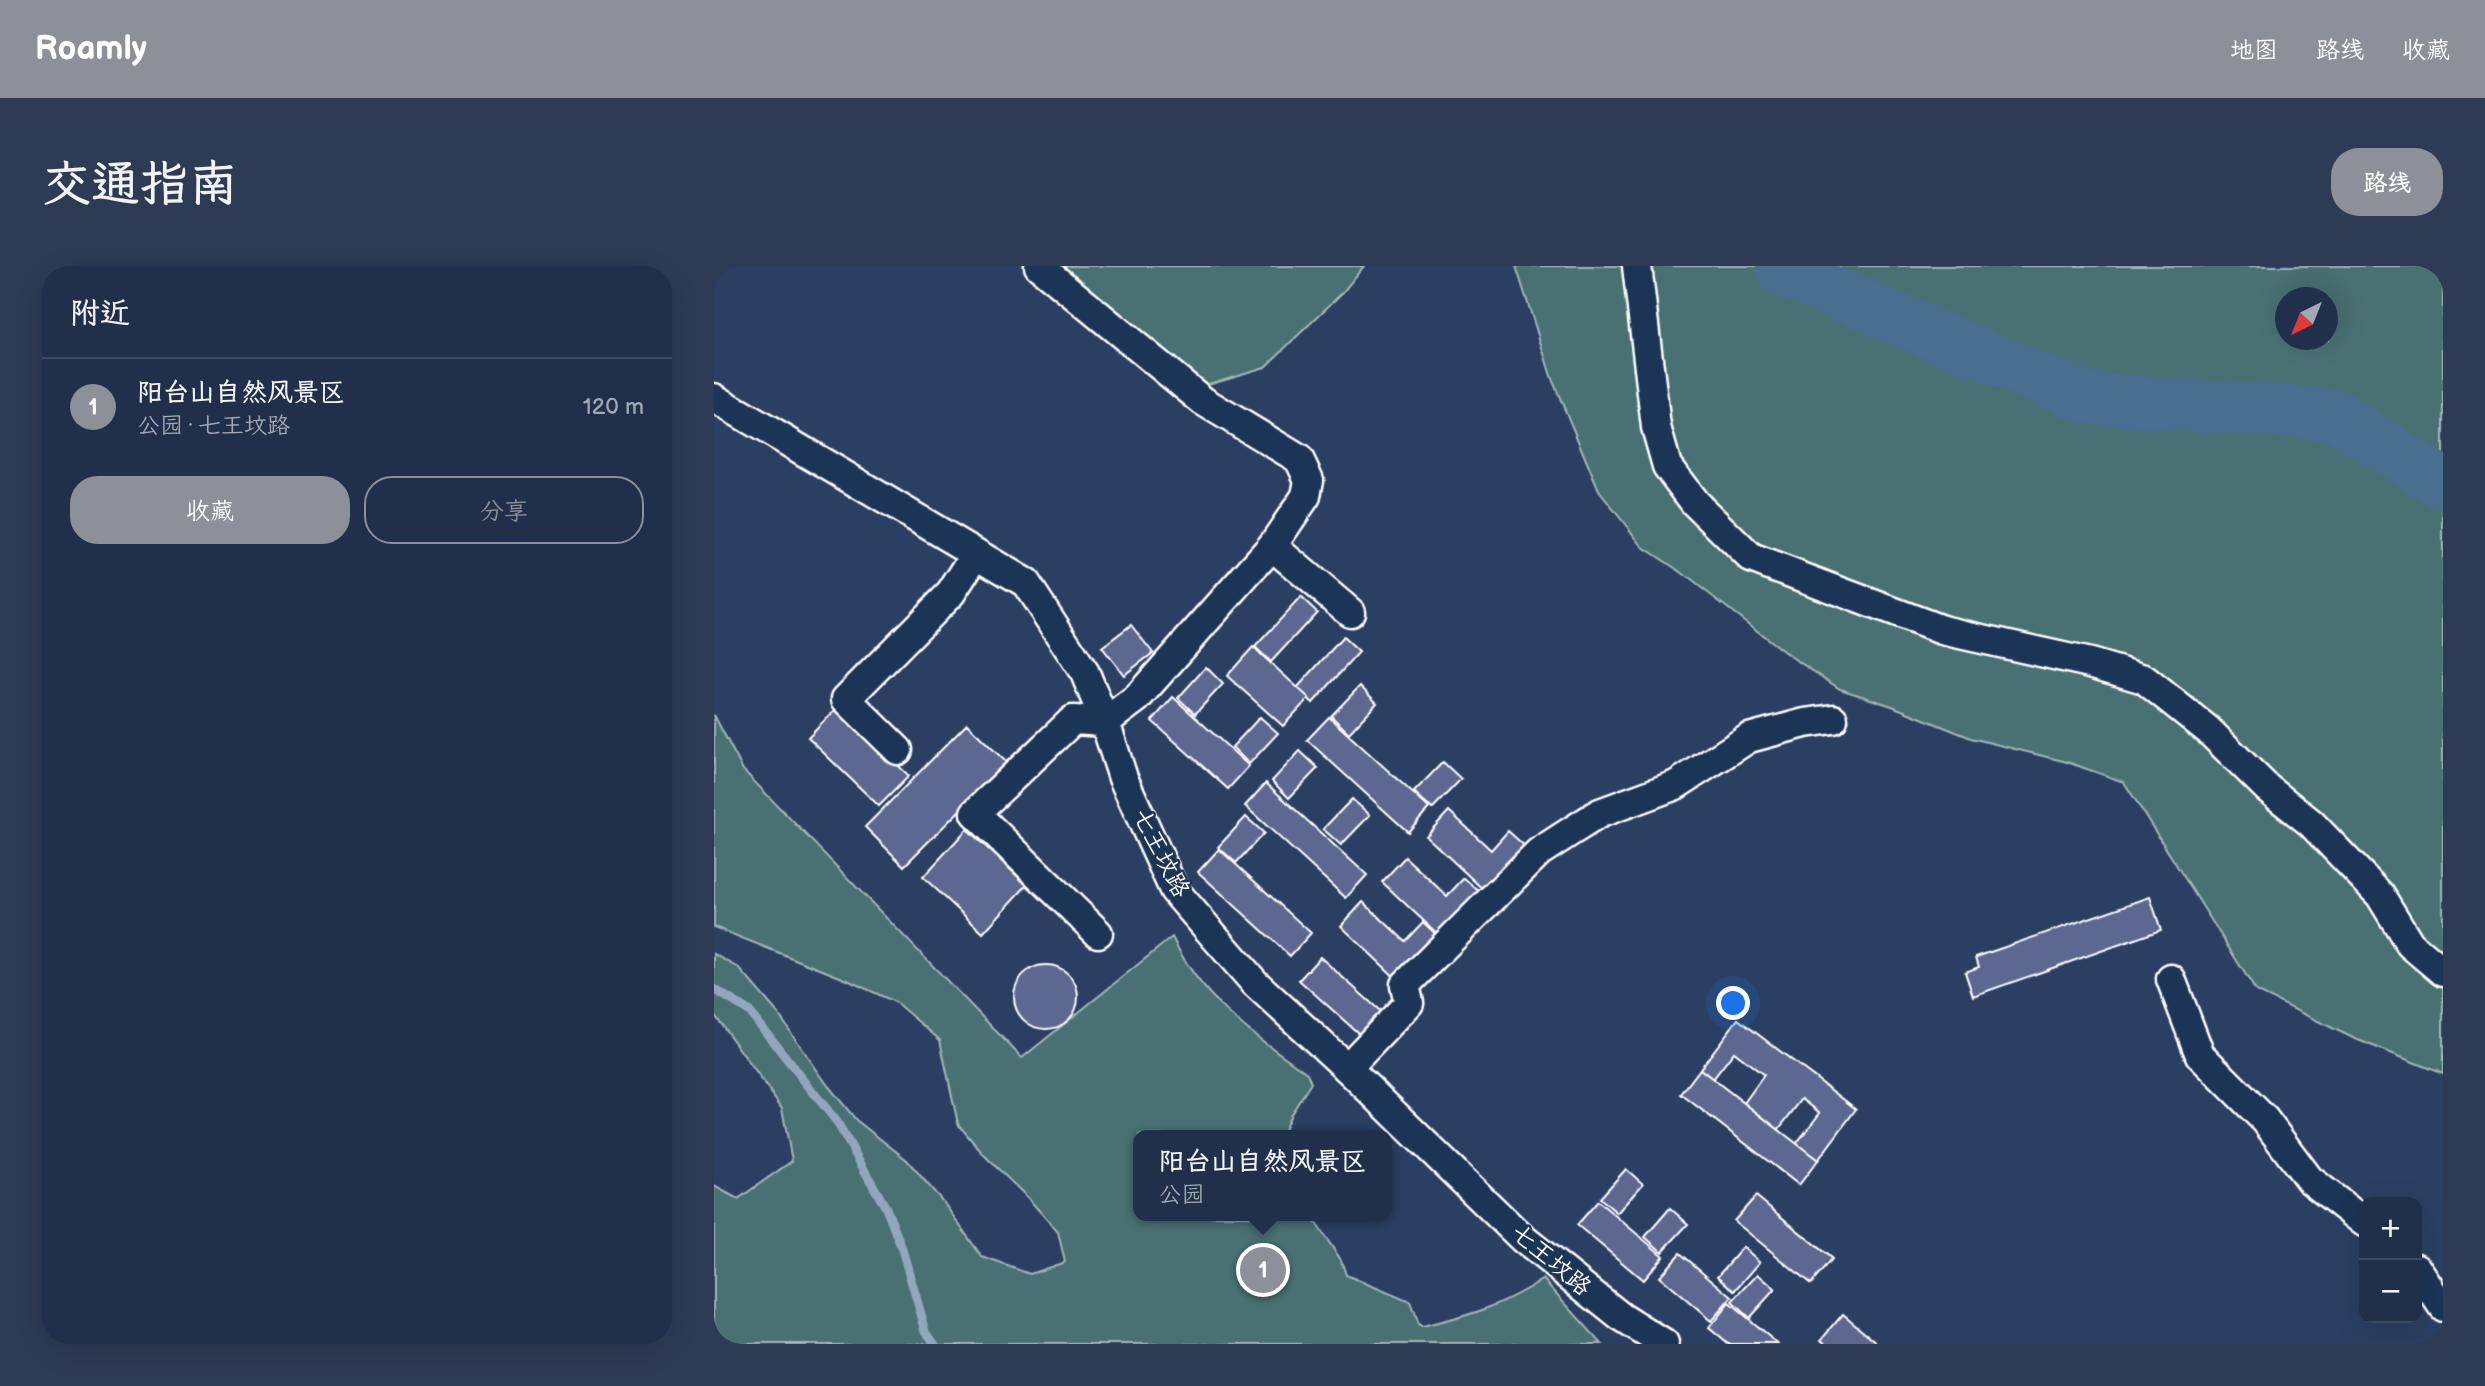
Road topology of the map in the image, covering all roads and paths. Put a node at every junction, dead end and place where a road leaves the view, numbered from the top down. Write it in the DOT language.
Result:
graph roads {
  1 [pos="1039,266"];
  2 [pos="1637,266"];
  3 [pos="714,398"];
  4 [pos="1272,546"];
  5 [pos="976,554"];
  6 [pos="1350,612"];
  7 [pos="1833,719"];
  8 [pos="1105,722"];
  9 [pos="898,750"];
  10 [pos="1098,933"];
  11 [pos="2443,972"];
  12 [pos="2171,979"];
  13 [pos="1347,1068"];
  14 [pos="2359,1218"];
  15 [pos="2422,1276"];
  16 [pos="2443,1307"];
  17 [pos="1637,1336"];
  18 [pos="1664,1344"];
  1 -- 4 [label="street"];
  2 -- 11 [label="street"];
  3 -- 5 [label="street, 七王坟路"];
  4 -- 6 [label="street"];
  4 -- 8 [label="street"];
  5 -- 8 [label="street, 七王坟路"];
  5 -- 9 [label="street"];
  7 -- 13 [label="street"];
  8 -- 10 [label="street"];
  8 -- 13 [label="street, 七王坟路"];
  12 -- 14 [label="street"];
  13 -- 17 [label="street, 七王坟路"];
  15 -- 16 [label="street"];
  17 -- 18 [label="street, 七王坟路"];
}
